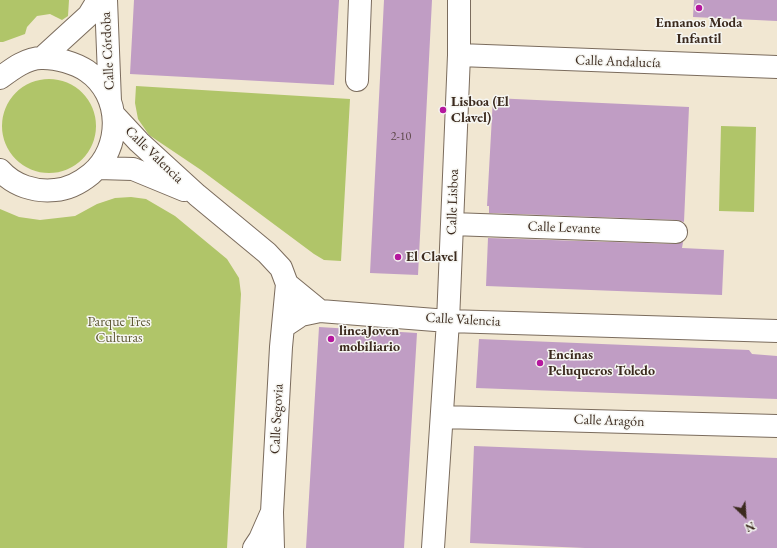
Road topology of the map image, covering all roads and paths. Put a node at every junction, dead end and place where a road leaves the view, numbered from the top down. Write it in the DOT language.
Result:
graph roads {
  1 [pos="98,0"];
  2 [pos="106,0"];
  3 [pos="360,0"];
  4 [pos="459,0"];
  5 [pos="459,55"];
  6 [pos="42,57"];
  7 [pos="777,67"];
  8 [pos="0,78"];
  9 [pos="357,80"];
  10 [pos="112,108"];
  11 [pos="98,168"];
  12 [pos="0,170"];
  13 [pos="196,195"];
  14 [pos="452,224"];
  15 [pos="676,232"];
  16 [pos="287,284"];
  17 [pos="320,311"];
  18 [pos="448,321"];
  19 [pos="283,327"];
  20 [pos="777,331"];
  21 [pos="442,417"];
  22 [pos="777,426"];
  23 [pos="272,512"];
  24 [pos="254,548"];
  25 [pos="274,548"];
  26 [pos="433,548"];
  1 -- 6 [label="street, Calle Córdoba"];
  2 -- 10 [label="street, Calle Córdoba"];
  3 -- 9 [label="street"];
  4 -- 5 [label="street, Calle Lisboa"];
  5 -- 7 [label="street, Calle Andalucía"];
  5 -- 14 [label="street, Calle Lisboa"];
  6 -- 8 [label="street"];
  6 -- 10 [label="street"];
  10 -- 11 [label="street, Calle Córdoba"];
  10 -- 13 [label="street, Calle Valencia"];
  11 -- 12 [label="street, Calle Córdoba"];
  11 -- 13 [label="street, Calle Valencia"];
  13 -- 16 [label="street, Calle Valencia"];
  14 -- 15 [label="street, Calle Levante"];
  14 -- 18 [label="street, Calle Lisboa"];
  16 -- 17 [label="street, Calle Valencia"];
  16 -- 19 [label="street, Calle Segovia"];
  17 -- 18 [label="street, Calle Valencia"];
  17 -- 19 [label="street"];
  18 -- 20 [label="street, Calle Valencia"];
  18 -- 21 [label="street, Calle Lisboa"];
  19 -- 23 [label="street, Calle Segovia"];
  21 -- 22 [label="street, Calle Aragón"];
  21 -- 26 [label="street, Calle Lisboa"];
  23 -- 24 [label="street, Calle Segovia"];
  23 -- 25 [label="street, Calle Segovia"];
}
